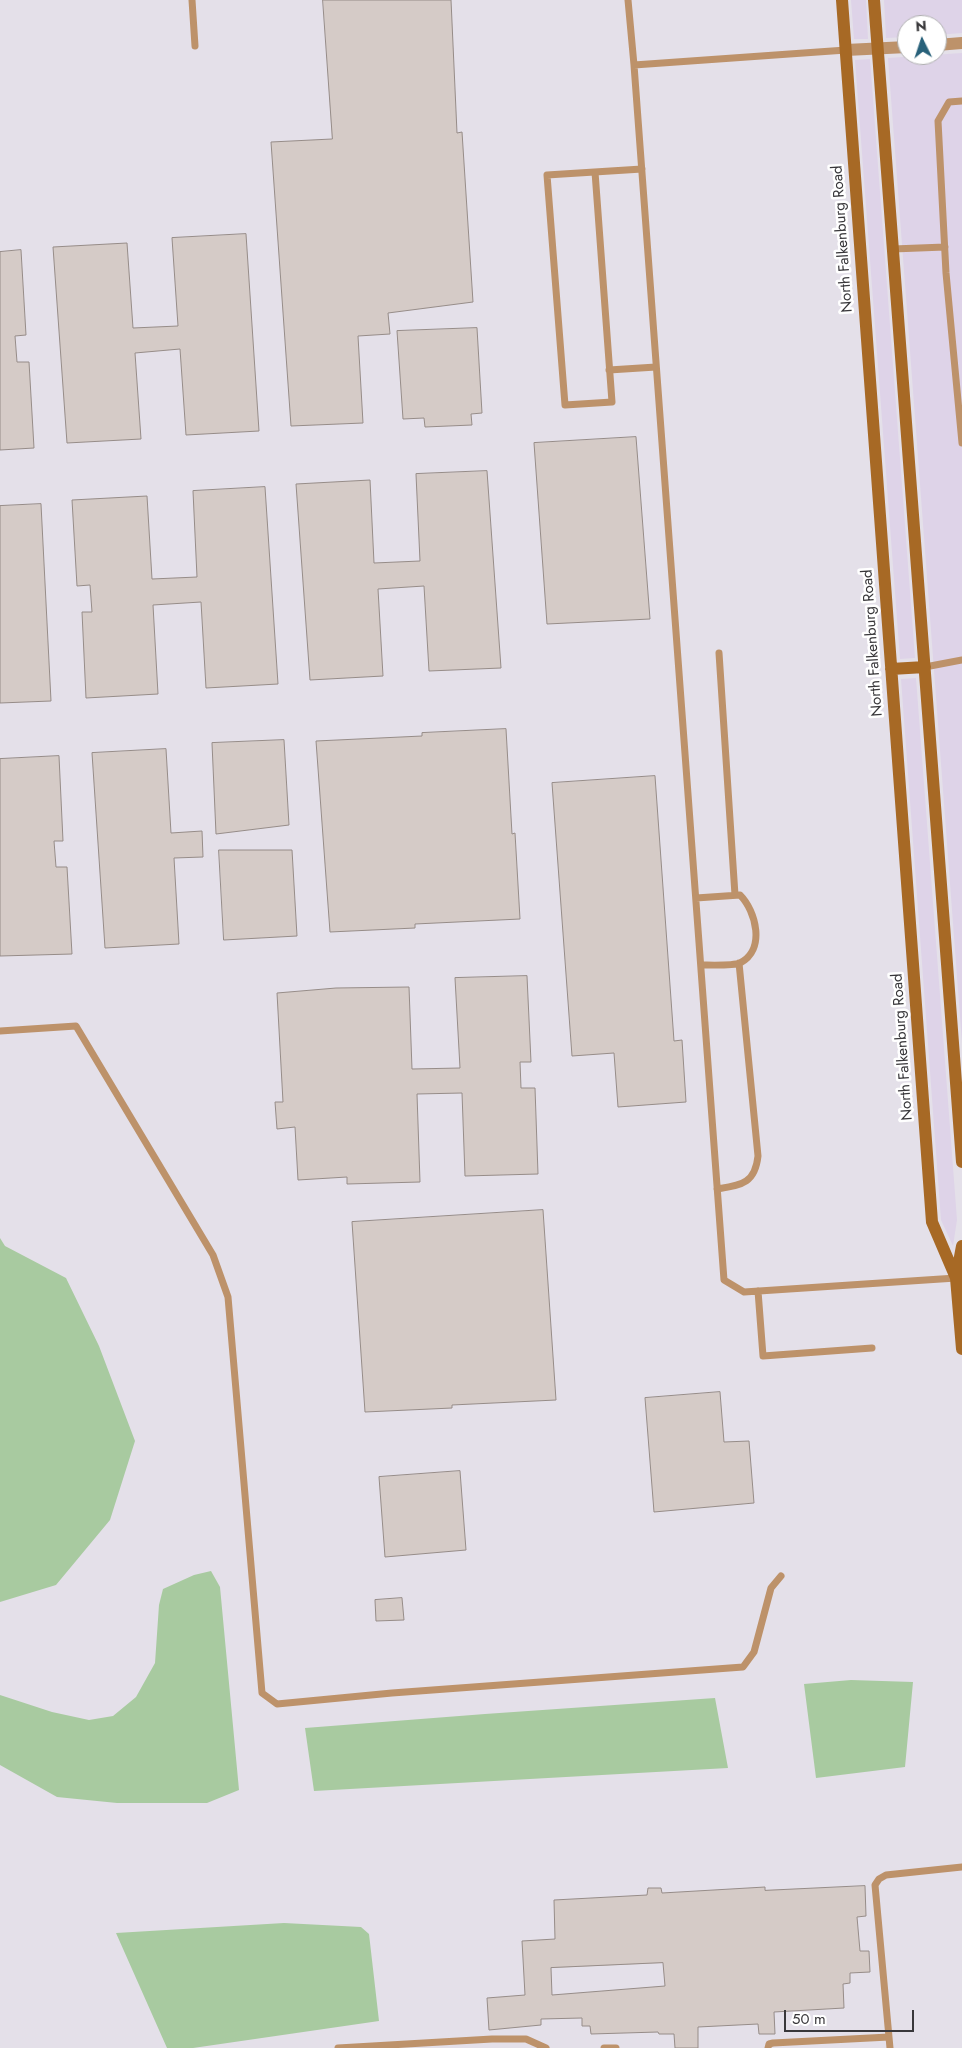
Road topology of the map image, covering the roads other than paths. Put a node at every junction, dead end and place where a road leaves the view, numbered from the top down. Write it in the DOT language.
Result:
graph roads {
  1 [pos="192,0"];
  2 [pos="628,0"];
  3 [pos="842,0"];
  4 [pos="874,0"];
  5 [pos="962,43"];
  6 [pos="947,44"];
  7 [pos="196,46"];
  8 [pos="897,47"];
  9 [pos="878,48"];
  10 [pos="846,50"];
  11 [pos="634,65"];
  12 [pos="962,101"];
  13 [pos="642,169"];
  14 [pos="594,172"];
  15 [pos="945,247"];
  16 [pos="893,249"];
  17 [pos="656,367"];
  18 [pos="609,370"];
  19 [pos="962,443"];
  20 [pos="720,653"];
  21 [pos="962,660"];
  22 [pos="925,667"];
  23 [pos="891,669"];
  24 [pos="735,895"];
  25 [pos="696,898"];
  26 [pos="739,964"];
  27 [pos="701,965"];
  28 [pos="0,1031"];
  29 [pos="959,1075"];
  30 [pos="961,1126"];
  31 [pos="962,1162"];
  32 [pos="717,1189"];
  33 [pos="962,1246"];
  34 [pos="959,1278"];
  35 [pos="758,1291"];
  36 [pos="872,1348"];
  37 [pos="962,1349"];
  38 [pos="781,1576"];
  39 [pos="962,1867"];
  40 [pos="889,2038"];
  41 [pos="338,2048"];
  42 [pos="546,2048"];
  43 [pos="604,2048"];
  44 [pos="616,2048"];
  45 [pos="768,2048"];
  46 [pos="890,2048"];
  1 -- 7 [label="lane"];
  2 -- 11 [label="lane"];
  3 -- 10 [label="street, North Falkenburg Road"];
  4 -- 9 [label="street"];
  5 -- 6 [label="street"];
  8 -- 9 [label="street"];
  9 -- 10 [label="street"];
  9 -- 16 [label="street"];
  10 -- 11 [label="lane"];
  10 -- 23 [label="street, North Falkenburg Road"];
  11 -- 13 [label="lane"];
  12 -- 15 [label="lane"];
  13 -- 14 [label="lane"];
  13 -- 17 [label="lane"];
  14 -- 18 [label="lane"];
  14 -- 18 [label="lane"];
  15 -- 16 [label="lane"];
  15 -- 19 [label="lane"];
  16 -- 22 [label="street"];
  17 -- 18 [label="lane"];
  17 -- 25 [label="lane"];
  20 -- 24 [label="lane"];
  21 -- 22 [label="lane"];
  22 -- 23 [label="street"];
  22 -- 29 [label="street"];
  23 -- 34 [label="street, North Falkenburg Road"];
  24 -- 25 [label="lane"];
  24 -- 26 [label="lane"];
  25 -- 27 [label="lane"];
  26 -- 27 [label="lane"];
  26 -- 32 [label="lane"];
  27 -- 32 [label="lane"];
  28 -- 38 [label="lane"];
  29 -- 30 [label="street"];
  30 -- 31 [label="street"];
  32 -- 35 [label="lane"];
  33 -- 34 [label="street, North Falkenburg Road"];
  34 -- 35 [label="lane"];
  34 -- 37 [label="street, North Falkenburg Road"];
  35 -- 36 [label="lane"];
  39 -- 40 [label="lane"];
  40 -- 45 [label="lane"];
  40 -- 46 [label="lane"];
  41 -- 42 [label="lane"];
  43 -- 44 [label="lane"];
}
